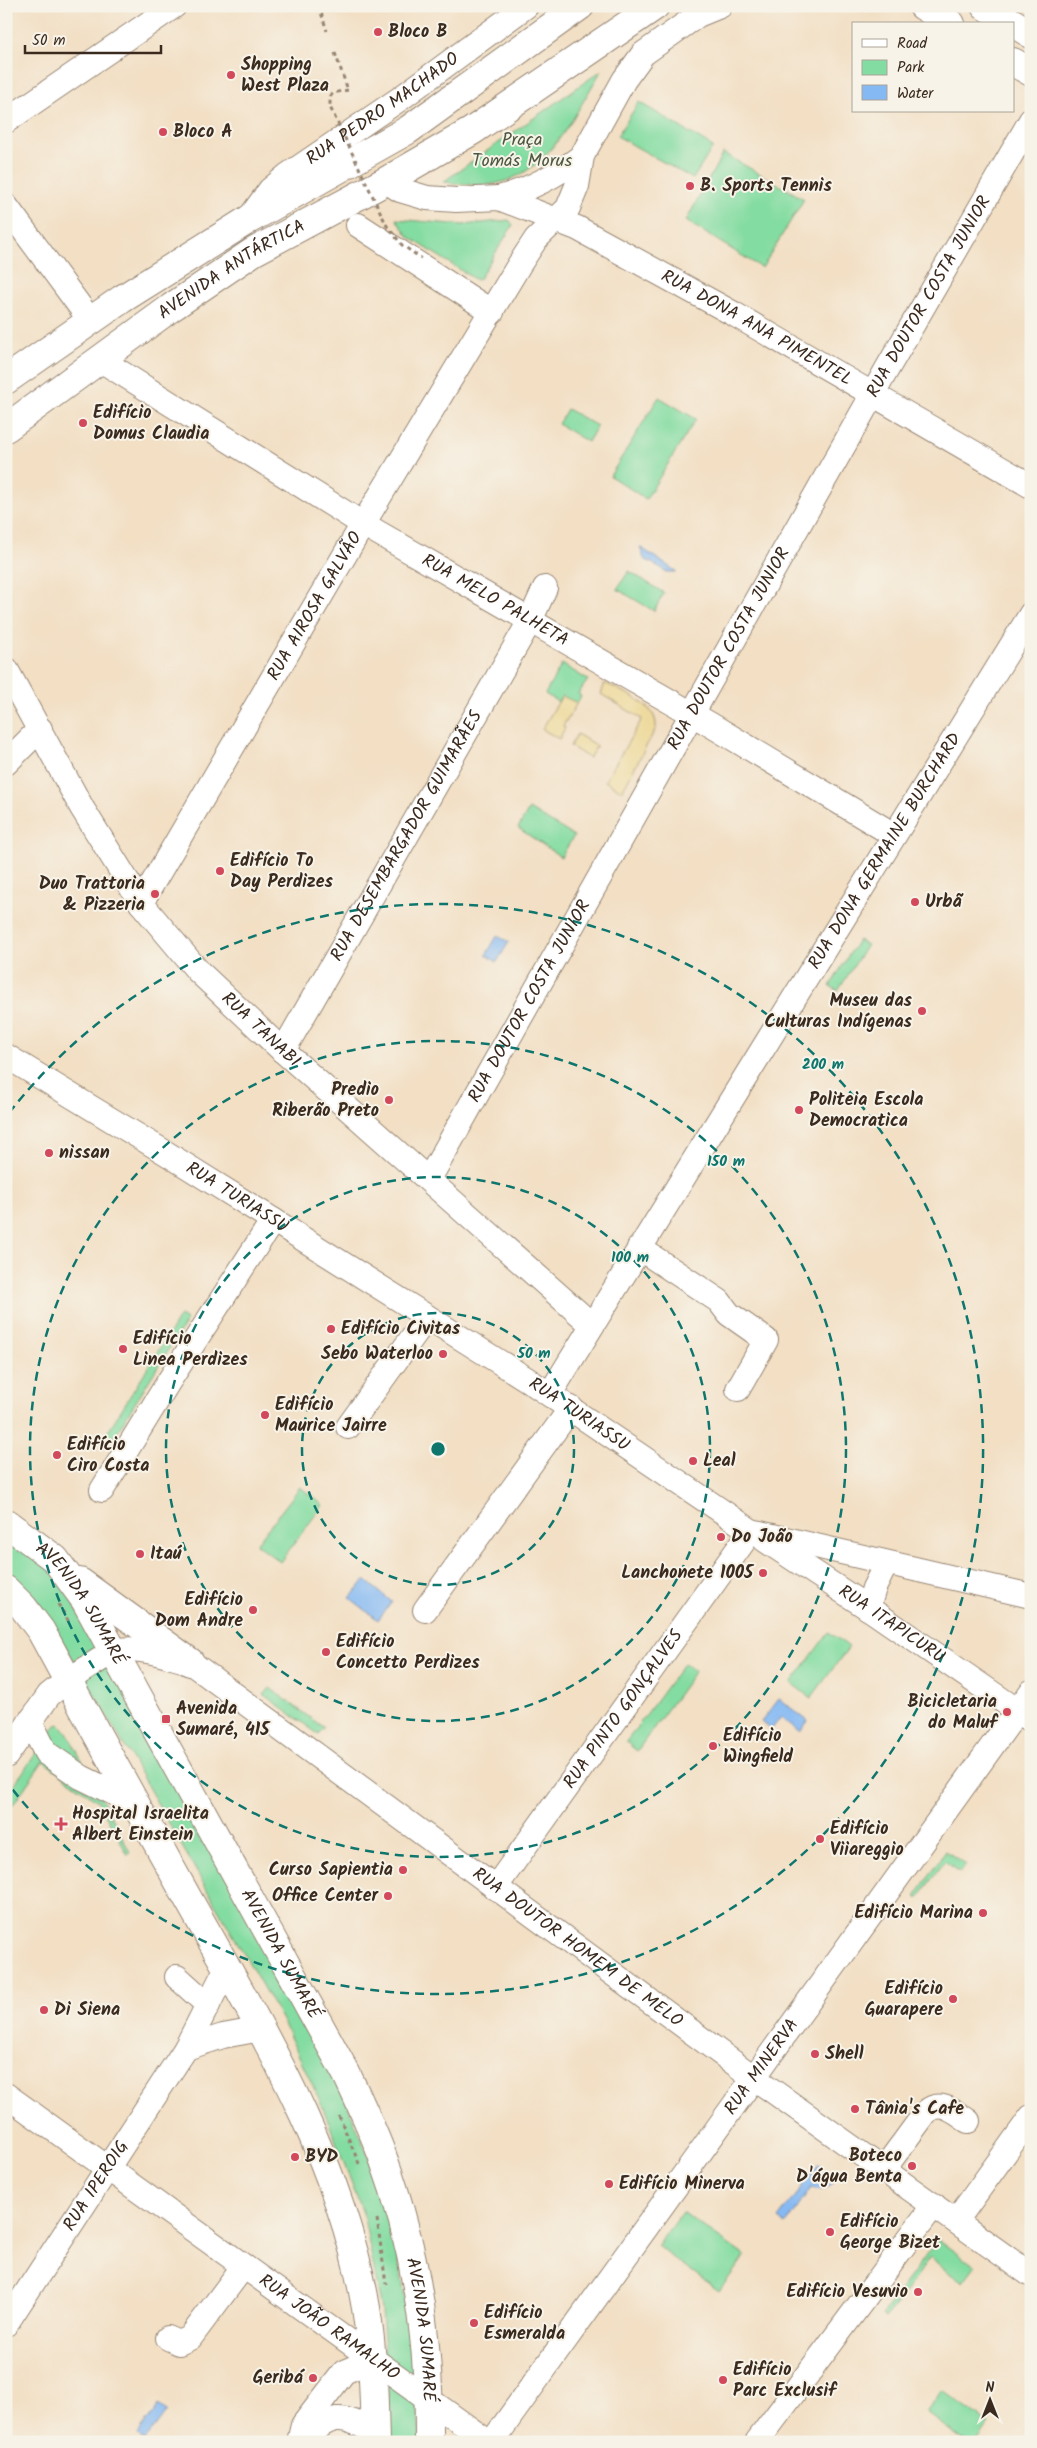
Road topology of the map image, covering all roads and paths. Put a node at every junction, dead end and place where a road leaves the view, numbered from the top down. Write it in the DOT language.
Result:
graph roads {
  1 [pos="174,6"];
  2 [pos="319,6"];
  3 [pos="580,6"];
  4 [pos="655,6"];
  5 [pos="664,6"];
  6 [pos="720,6"];
  7 [pos="923,6"];
  8 [pos="985,6"];
  9 [pos="521,8"];
  10 [pos="949,22"];
  11 [pos="1011,22"];
  12 [pos="1014,24"];
  13 [pos="327,31"];
  14 [pos="1031,34"];
  15 [pos="335,52"];
  16 [pos="643,54"];
  17 [pos="1014,63"];
  18 [pos="1031,72"];
  19 [pos="1031,120"];
  20 [pos="6,121"];
  21 [pos="582,156"];
  22 [pos="386,181"];
  23 [pos="499,198"];
  24 [pos="6,206"];
  25 [pos="248,220"];
  26 [pos="556,221"];
  27 [pos="358,225"];
  28 [pos="421,258"];
  29 [pos="492,312"];
  30 [pos="90,320"];
  31 [pos="99,359"];
  32 [pos="6,380"];
  33 [pos="872,395"];
  34 [pos="6,428"];
  35 [pos="1031,486"];
  36 [pos="363,524"];
  37 [pos="545,588"];
  38 [pos="1031,614"];
  39 [pos="530,621"];
  40 [pos="6,669"];
  41 [pos="692,714"];
  42 [pos="40,729"];
  43 [pos="6,763"];
  44 [pos="894,836"];
  45 [pos="141,903"];
  46 [pos="283,1051"];
  47 [pos="6,1056"];
  48 [pos="429,1179"];
  49 [pos="273,1220"];
  50 [pos="639,1248"];
  51 [pos="427,1317"];
  52 [pos="592,1325"];
  53 [pos="738,1389"];
  54 [pos="550,1394"];
  55 [pos="571,1408"];
  56 [pos="348,1427"];
  57 [pos="102,1490"];
  58 [pos="6,1523"];
  59 [pos="751,1531"];
  60 [pos="800,1552"];
  61 [pos="886,1564"];
  62 [pos="67,1573"];
  63 [pos="6,1590"];
  64 [pos="1031,1596"];
  65 [pos="868,1608"];
  66 [pos="425,1610"];
  67 [pos="114,1651"];
  68 [pos="190,1662"];
  69 [pos="68,1680"];
  70 [pos="1027,1707"];
  71 [pos="30,1721"];
  72 [pos="6,1756"];
  73 [pos="136,1804"];
  74 [pos="495,1888"];
  75 [pos="227,1967"];
  76 [pos="177,1977"];
  77 [pos="208,2005"];
  78 [pos="261,2030"];
  79 [pos="186,2048"];
  80 [pos="753,2077"];
  81 [pos="6,2095"];
  82 [pos="1031,2117"];
  83 [pos="968,2120"];
  84 [pos="107,2169"];
  85 [pos="884,2169"];
  86 [pos="934,2205"];
  87 [pos="956,2221"];
  88 [pos="242,2267"];
  89 [pos="1031,2275"];
  90 [pos="6,2324"];
  91 [pos="168,2338"];
  92 [pos="372,2360"];
  93 [pos="429,2400"];
  94 [pos="375,2438"];
  95 [pos="300,2442"];
  96 [pos="428,2442"];
  97 [pos="488,2442"];
  98 [pos="492,2442"];
  99 [pos="757,2442"];
  1 -- 20 [label="street"];
  2 -- 13 [label="path"];
  3 -- 25 [label="main road, AVENIDA ANTÁRTICA"];
  4 -- 22 [label="main road, AVENIDA ANTÁRTICA"];
  5 -- 16 [label="street"];
  6 -- 16 [label="street"];
  7 -- 10 [label="main road"];
  8 -- 11 [label="main road"];
  9 -- 25 [label="street, RUA PEDRO MACHADO"];
  12 -- 14 [label="main road"];
  15 -- 28 [label="path, bridge"];
  16 -- 21 [label="street"];
  17 -- 18 [label="main road"];
  19 -- 33 [label="street, RUA DOUTOR COSTA JUNIOR"];
  21 -- 23 [label="street"];
  21 -- 26 [label="street"];
  22 -- 23 [label="street"];
  22 -- 31 [label="main road, AVENIDA ANTÁRTICA"];
  23 -- 26 [label="street"];
  24 -- 30 [label="street"];
  25 -- 30 [label="main road, AVENIDA ANTÁRTICA"];
  26 -- 29 [label="street"];
  26 -- 33 [label="street, RUA DONA ANA PIMENTEL"];
  27 -- 29 [label="street"];
  29 -- 36 [label="street, RUA AIROSA GALVÃO"];
  30 -- 32 [label="main road, AVENIDA ANTÁRTICA"];
  31 -- 34 [label="main road, AVENIDA ANTÁRTICA"];
  31 -- 36 [label="street, RUA MELO PALHETA"];
  33 -- 35 [label="street, RUA DONA ANA PIMENTEL"];
  33 -- 41 [label="street, RUA DOUTOR COSTA JUNIOR"];
  36 -- 39 [label="street, RUA MELO PALHETA"];
  36 -- 45 [label="street, RUA AIROSA GALVÃO"];
  37 -- 39 [label="street, RUA DESEMBARGADOR GUIMARÃES"];
  38 -- 44 [label="street, RUA DONA GERMAINE BURCHARD"];
  39 -- 41 [label="street, RUA MELO PALHETA"];
  39 -- 46 [label="street, RUA DESEMBARGADOR GUIMARÃES"];
  40 -- 42 [label="street, RUA TANABI"];
  41 -- 44 [label="street, RUA MELO PALHETA"];
  41 -- 48 [label="street, RUA DOUTOR COSTA JUNIOR"];
  42 -- 43 [label="street"];
  42 -- 45 [label="street, RUA TANABI"];
  44 -- 50 [label="street, RUA DONA GERMAINE BURCHARD"];
  45 -- 46 [label="street, RUA TANABI"];
  46 -- 48 [label="street, RUA TANABI"];
  47 -- 49 [label="street, RUA TURIASSU"];
  48 -- 52 [label="street, RUA TANABI"];
  49 -- 51 [label="street, RUA TURIASSU"];
  49 -- 57 [label="street"];
  50 -- 52 [label="street, RUA DONA GERMAINE BURCHARD"];
  50 -- 53 [label="street"];
  51 -- 54 [label="street, RUA TURIASSU"];
  51 -- 56 [label="street"];
  52 -- 54 [label="street, RUA DONA GERMAINE BURCHARD"];
  54 -- 55 [label="street, RUA TURIASSU"];
  55 -- 59 [label="street, RUA TURIASSU"];
  55 -- 66 [label="street"];
  58 -- 62 [label="main road, AVENIDA SUMARÉ"];
  59 -- 60 [label="street, RUA ITAPICURU"];
  59 -- 74 [label="street, RUA PINTO GONÇALVES"];
  60 -- 61 [label="street"];
  60 -- 65 [label="street, RUA ITAPICURU"];
  61 -- 64 [label="street"];
  61 -- 65 [label="street"];
  62 -- 67 [label="main road, AVENIDA SUMARÉ"];
  62 -- 68 [label="main road"];
  63 -- 69 [label="main road"];
  65 -- 70 [label="street, RUA ITAPICURU"];
  67 -- 68 [label="street, RUA DOUTOR HOMEM DE MELO"];
  67 -- 69 [label="street"];
  67 -- 93 [label="main road, AVENIDA SUMARÉ"];
  68 -- 74 [label="street, RUA DOUTOR HOMEM DE MELO"];
  69 -- 71 [label="street"];
  69 -- 73 [label="main road"];
  70 -- 80 [label="street, RUA MINERVA"];
  71 -- 72 [label="street"];
  71 -- 73 [label="street"];
  73 -- 75 [label="main road"];
  74 -- 80 [label="street, RUA DOUTOR HOMEM DE MELO"];
  75 -- 77 [label="street, RUA IPEROIG"];
  75 -- 78 [label="main road"];
  76 -- 77 [label="street"];
  77 -- 79 [label="street, RUA IPEROIG"];
  78 -- 79 [label="street"];
  78 -- 92 [label="main road"];
  79 -- 84 [label="street, RUA IPEROIG"];
  80 -- 85 [label="street, RUA DOUTOR HOMEM DE MELO"];
  80 -- 98 [label="street, RUA MINERVA"];
  81 -- 84 [label="street, RUA JOÃO RAMALHO"];
  82 -- 87 [label="street"];
  83 -- 85 [label="street"];
  84 -- 88 [label="street, RUA JOÃO RAMALHO"];
  84 -- 90 [label="street, RUA IPEROIG"];
  85 -- 86 [label="street, RUA DOUTOR HOMEM DE MELO"];
  86 -- 87 [label="street, RUA DOUTOR HOMEM DE MELO"];
  86 -- 99 [label="street"];
  87 -- 89 [label="street, RUA DOUTOR HOMEM DE MELO"];
  88 -- 91 [label="street, RUA JOÃO RAMALHO"];
  88 -- 92 [label="street, RUA JOÃO RAMALHO"];
  92 -- 93 [label="street, RUA JOÃO RAMALHO"];
  92 -- 94 [label="main road"];
  92 -- 95 [label="street"];
  93 -- 96 [label="main road, AVENIDA SUMARÉ"];
  93 -- 97 [label="street, RUA JOÃO RAMALHO"];
  94 -- 95 [label="street"];
}
